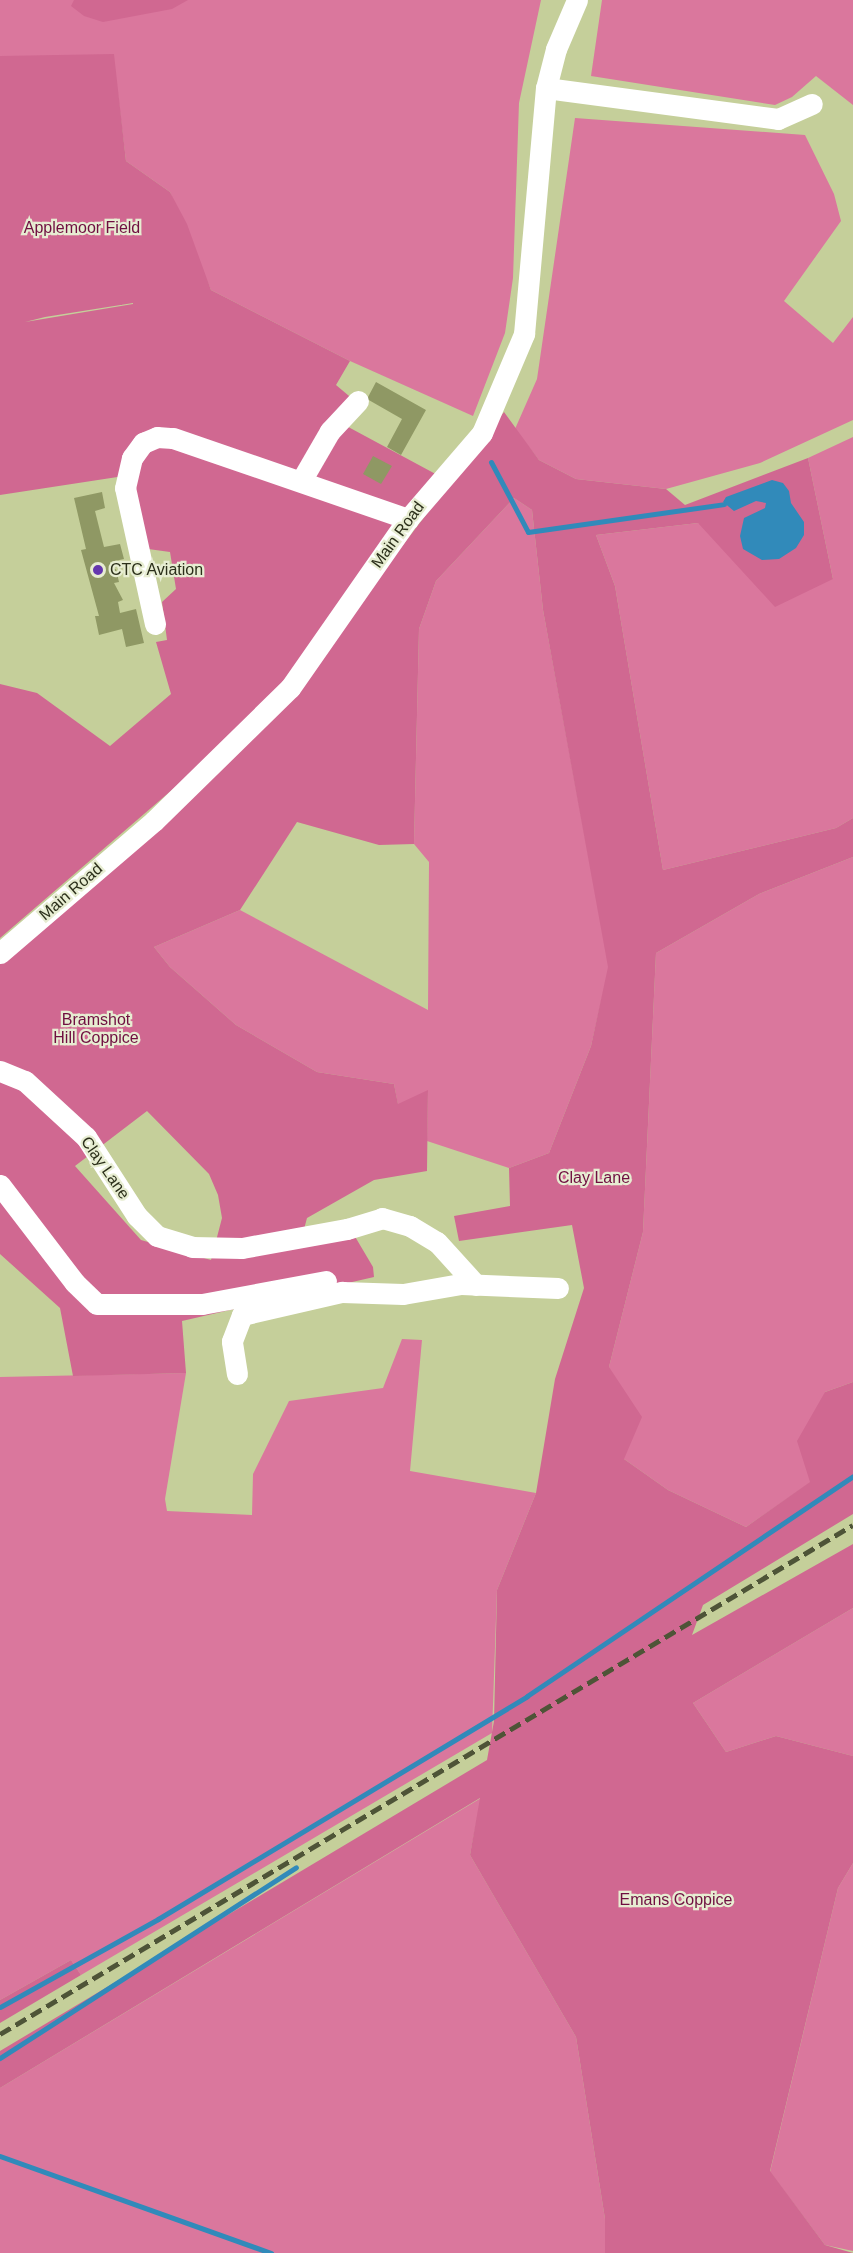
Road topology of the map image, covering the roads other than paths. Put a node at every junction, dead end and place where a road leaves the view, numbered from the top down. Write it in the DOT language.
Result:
graph roads {
  1 [pos="577,0"];
  2 [pos="546,88"];
  3 [pos="812,104"];
  4 [pos="358,401"];
  5 [pos="302,481"];
  6 [pos="408,519"];
  7 [pos="155,624"];
  8 [pos="0,953"];
  9 [pos="0,1071"];
  10 [pos="0,1185"];
  11 [pos="326,1281"];
  12 [pos="476,1285"];
  13 [pos="558,1288"];
  14 [pos="237,1374"];
  1 -- 2 [label="street, Main Road"];
  2 -- 3 [label="street"];
  2 -- 6 [label="street, Main Road"];
  4 -- 5 [label="street"];
  5 -- 6 [label="street"];
  5 -- 7 [label="street"];
  6 -- 8 [label="street, Main Road"];
  9 -- 12 [label="street, Clay Lane"];
  10 -- 11 [label="street"];
  12 -- 13 [label="street"];
  12 -- 14 [label="street"];
}
